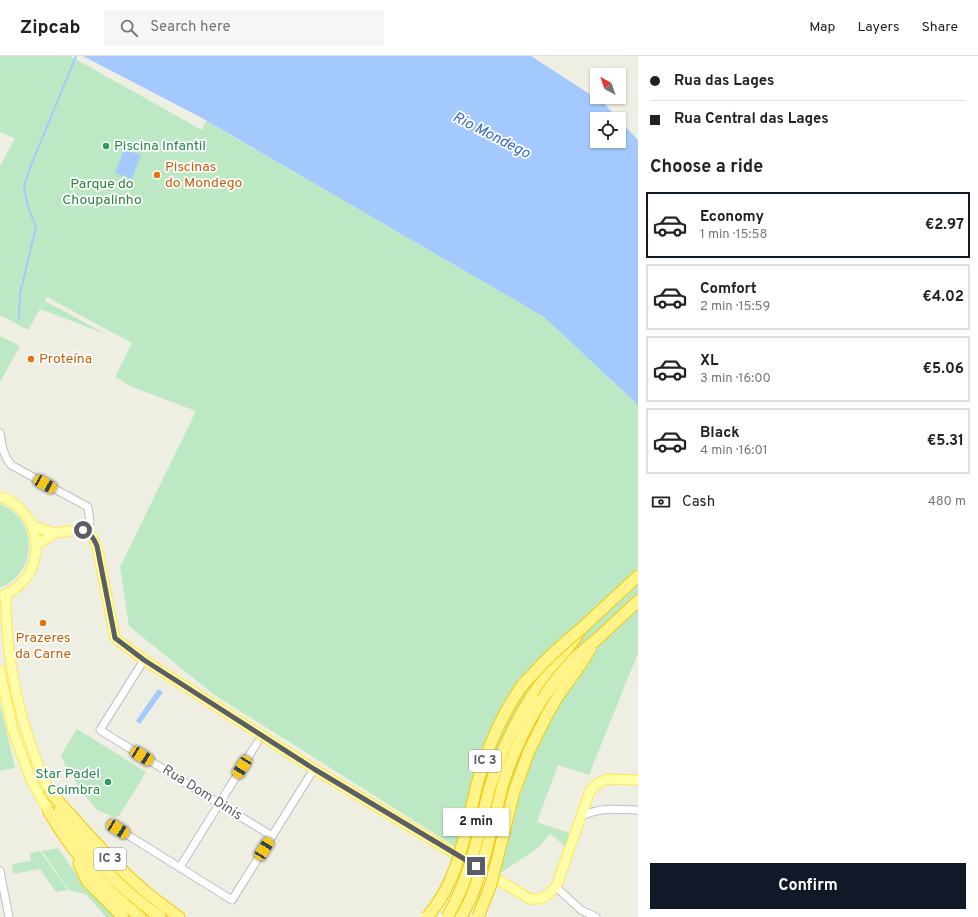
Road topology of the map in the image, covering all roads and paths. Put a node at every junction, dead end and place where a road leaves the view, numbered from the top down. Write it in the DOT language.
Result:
graph roads {
  1 [pos="0,433"];
  2 [pos="0,497"];
  3 [pos="33,526"];
  4 [pos="86,532"];
  5 [pos="54,533"];
  6 [pos="37,545"];
  7 [pos="638,576"];
  8 [pos="3,595"];
  9 [pos="638,601"];
  10 [pos="582,628"];
  11 [pos="596,640"];
  12 [pos="144,660"];
  13 [pos="0,671"];
  14 [pos="257,743"];
  15 [pos="314,769"];
  16 [pos="638,780"];
  17 [pos="50,792"];
  18 [pos="219,804"];
  19 [pos="638,810"];
  20 [pos="48,812"];
  21 [pos="582,816"];
  22 [pos="118,829"];
  23 [pos="272,836"];
  24 [pos="66,841"];
  25 [pos="180,867"];
  26 [pos="0,871"];
  27 [pos="556,887"];
  28 [pos="9,917"];
  29 [pos="123,917"];
  30 [pos="140,917"];
  31 [pos="160,917"];
  32 [pos="179,917"];
  33 [pos="427,917"];
  34 [pos="447,917"];
  35 [pos="461,917"];
  36 [pos="478,917"];
  37 [pos="596,917"];
  1 -- 4 [label="street"];
  2 -- 3 [label="main road"];
  3 -- 5 [label="main road"];
  3 -- 6 [label="main road"];
  4 -- 5 [label="main road"];
  4 -- 12 [label="main road"];
  5 -- 6 [label="main road"];
  6 -- 8 [label="main road"];
  7 -- 10 [label="highway, IC 3"];
  8 -- 17 [label="main road"];
  9 -- 11 [label="highway, IC 3"];
  10 -- 33 [label="highway, IC 3, bridge"];
  10 -- 34 [label="highway, IC 3, bridge"];
  11 -- 35 [label="highway, IC 3, bridge"];
  11 -- 36 [label="highway, IC 3, bridge"];
  12 -- 15 [label="main road"];
  12 -- 18 [label="street, Rua Dom Dinis"];
  13 -- 20 [label="main road"];
  14 -- 18 [label="street"];
  15 -- 23 [label="street"];
  15 -- 27 [label="main road"];
  16 -- 21 [label="main road"];
  17 -- 31 [label="highway, IC 3"];
  17 -- 32 [label="highway, IC 3"];
  18 -- 23 [label="street, Rua Dom Dinis"];
  18 -- 25 [label="street"];
  19 -- 21 [label="street"];
  20 -- 24 [label="highway"];
  21 -- 27 [label="main road"];
  22 -- 25 [label="street"];
  23 -- 25 [label="street"];
  24 -- 29 [label="highway, IC 3"];
  24 -- 30 [label="highway, IC 3"];
  26 -- 28 [label="street"];
  27 -- 37 [label="street"];
}
